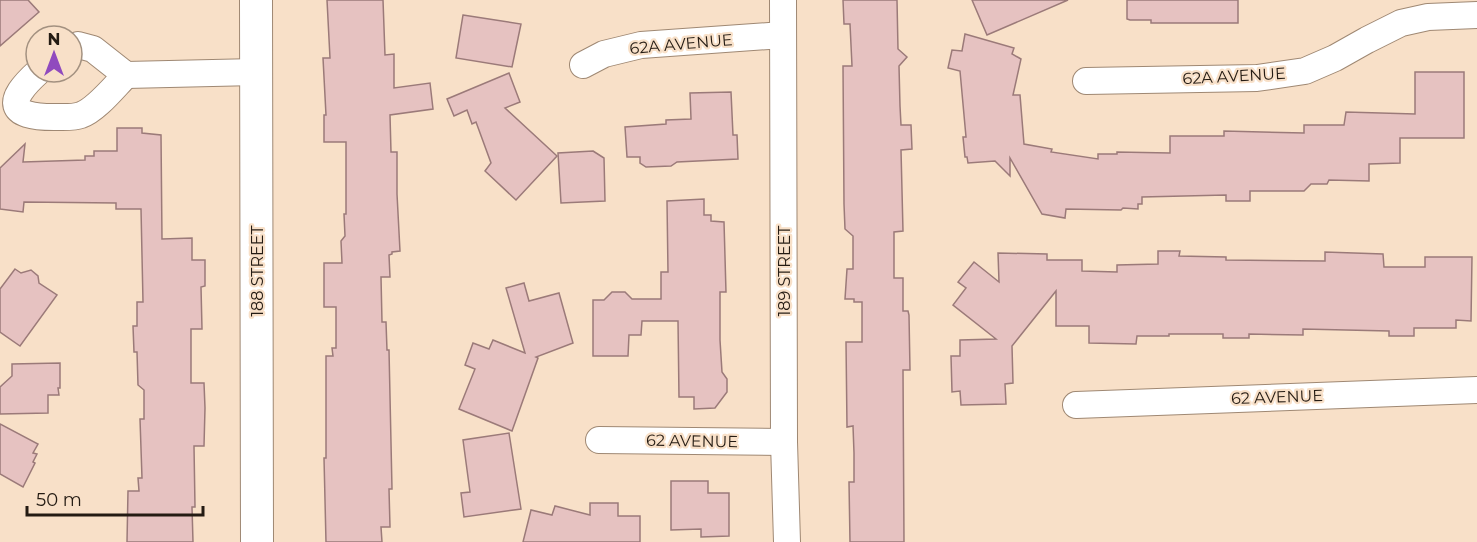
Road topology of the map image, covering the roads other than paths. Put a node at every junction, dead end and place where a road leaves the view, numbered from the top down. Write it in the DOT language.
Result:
graph roads {
  1 [pos="256,0"];
  2 [pos="783,0"];
  3 [pos="1477,15"];
  4 [pos="783,35"];
  5 [pos="84,47"];
  6 [pos="583,65"];
  7 [pos="256,72"];
  8 [pos="126,75"];
  9 [pos="1086,81"];
  10 [pos="24,84"];
  11 [pos="1477,390"];
  12 [pos="1076,405"];
  13 [pos="599,440"];
  14 [pos="784,442"];
  15 [pos="257,542"];
  16 [pos="787,542"];
  1 -- 7 [label="street, 188 STREET"];
  2 -- 4 [label="street, 189 STREET"];
  3 -- 9 [label="street, 62A AVENUE"];
  4 -- 6 [label="street, 62A AVENUE"];
  4 -- 14 [label="street, 189 STREET"];
  5 -- 8 [label="street"];
  7 -- 8 [label="street"];
  7 -- 15 [label="street, 188 STREET"];
  8 -- 10 [label="street"];
  11 -- 12 [label="street, 62 AVENUE"];
  13 -- 14 [label="street, 62 AVENUE"];
  14 -- 16 [label="street, 189 STREET"];
}
